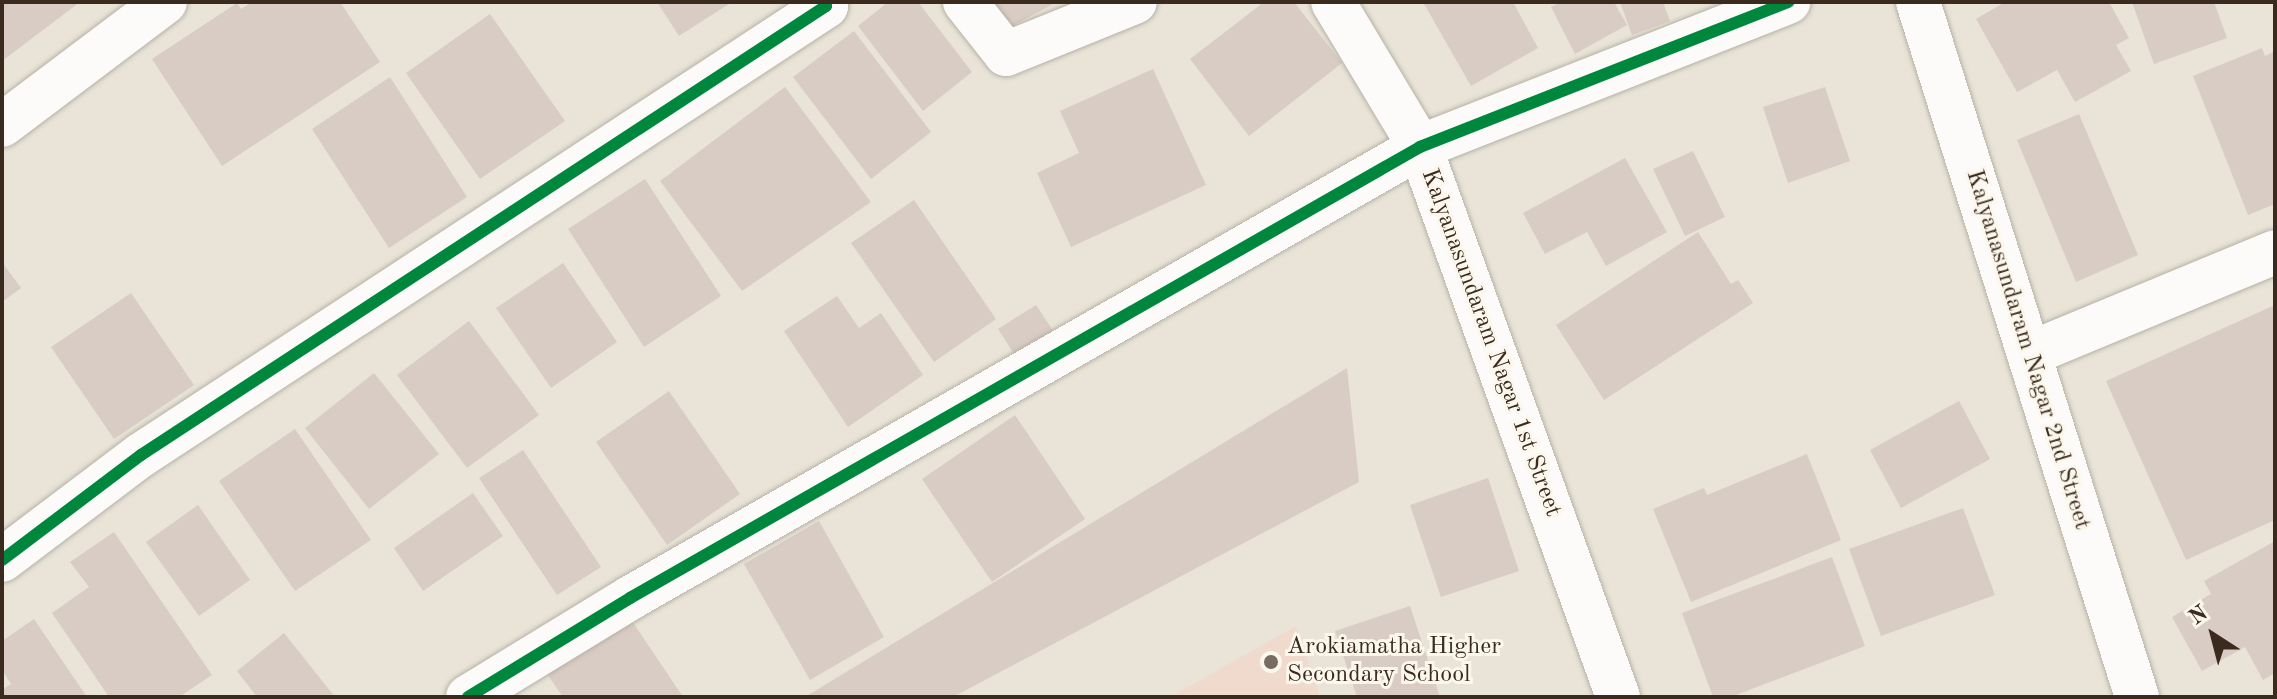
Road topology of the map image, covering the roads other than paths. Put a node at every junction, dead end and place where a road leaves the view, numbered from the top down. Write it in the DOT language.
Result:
graph roads {
  1 [pos="165,2"];
  2 [pos="965,2"];
  3 [pos="1135,2"];
  4 [pos="1333,2"];
  5 [pos="1788,2"];
  6 [pos="1918,2"];
  7 [pos="827,3"];
  8 [pos="2,125"];
  9 [pos="1420,147"];
  10 [pos="2275,252"];
  11 [pos="2029,354"];
  12 [pos="2,560"];
  13 [pos="468,697"];
  14 [pos="1618,697"];
  15 [pos="2137,697"];
  1 -- 8 [label="street"];
  2 -- 3 [label="street"];
  4 -- 9 [label="street, Kalyanasundaram Nagar 1st Street"];
  5 -- 9 [label="street"];
  6 -- 11 [label="street, Kalyanasundaram Nagar 2nd Street"];
  7 -- 12 [label="street"];
  9 -- 13 [label="street"];
  9 -- 14 [label="street, Kalyanasundaram Nagar 1st Street"];
  10 -- 11 [label="street"];
  11 -- 15 [label="street, Kalyanasundaram Nagar 2nd Street"];
}
